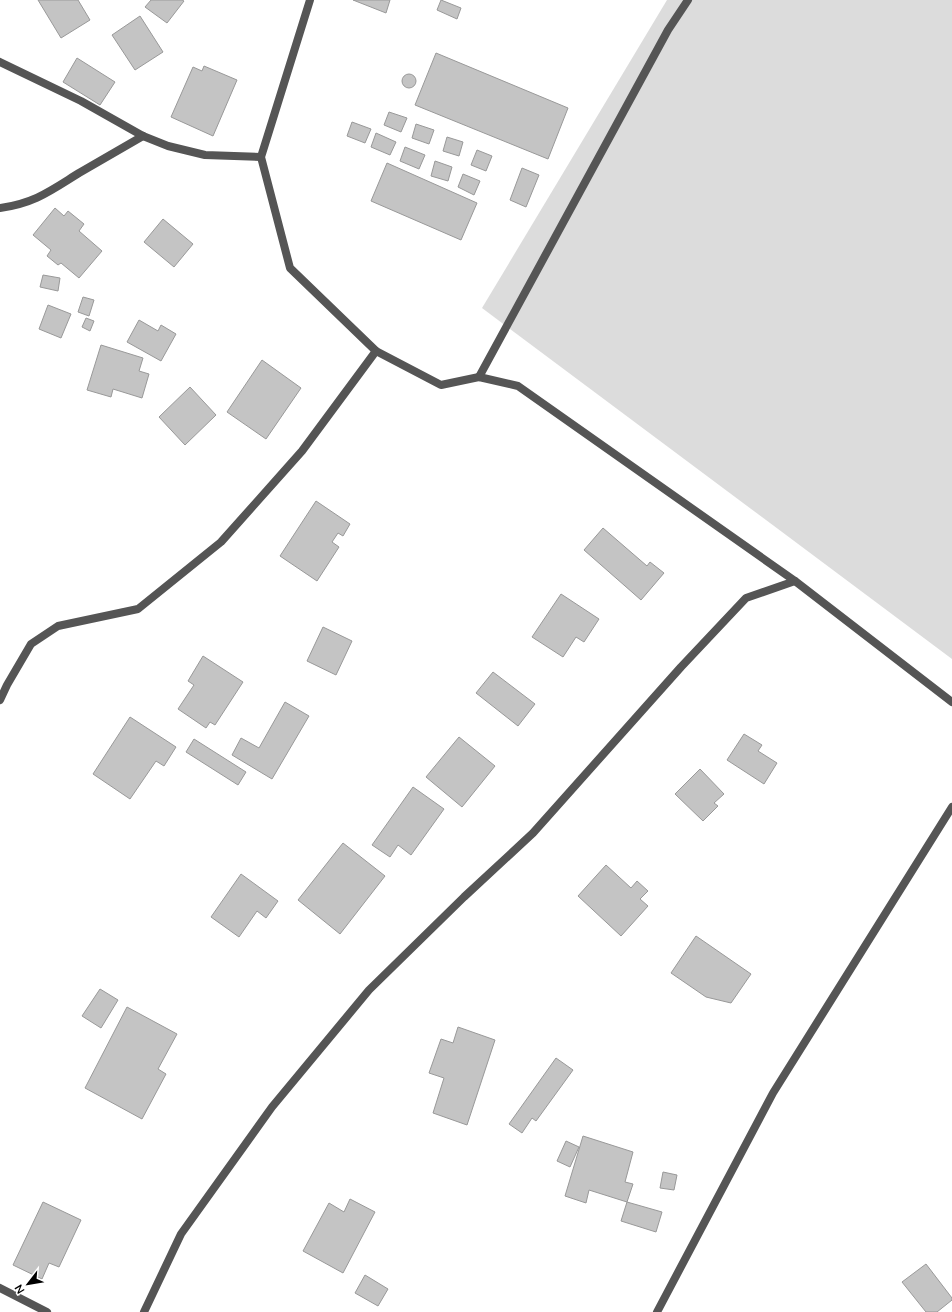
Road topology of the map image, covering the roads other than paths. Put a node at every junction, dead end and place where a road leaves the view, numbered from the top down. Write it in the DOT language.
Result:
graph roads {
  1 [pos="310,0"];
  2 [pos="688,0"];
  3 [pos="0,62"];
  4 [pos="143,136"];
  5 [pos="261,157"];
  6 [pos="0,208"];
  7 [pos="376,351"];
  8 [pos="479,377"];
  9 [pos="795,581"];
  10 [pos="0,700"];
  11 [pos="952,702"];
  12 [pos="952,807"];
  13 [pos="0,1288"];
  14 [pos="47,1312"];
  15 [pos="144,1312"];
  16 [pos="657,1312"];
  1 -- 5 [label="street"];
  2 -- 8 [label="street"];
  3 -- 4 [label="street"];
  4 -- 5 [label="street"];
  4 -- 6 [label="street"];
  5 -- 7 [label="street"];
  7 -- 8 [label="street"];
  7 -- 10 [label="street"];
  8 -- 9 [label="street"];
  9 -- 11 [label="street"];
  9 -- 15 [label="street"];
  12 -- 16 [label="street"];
  13 -- 14 [label="street"];
}
